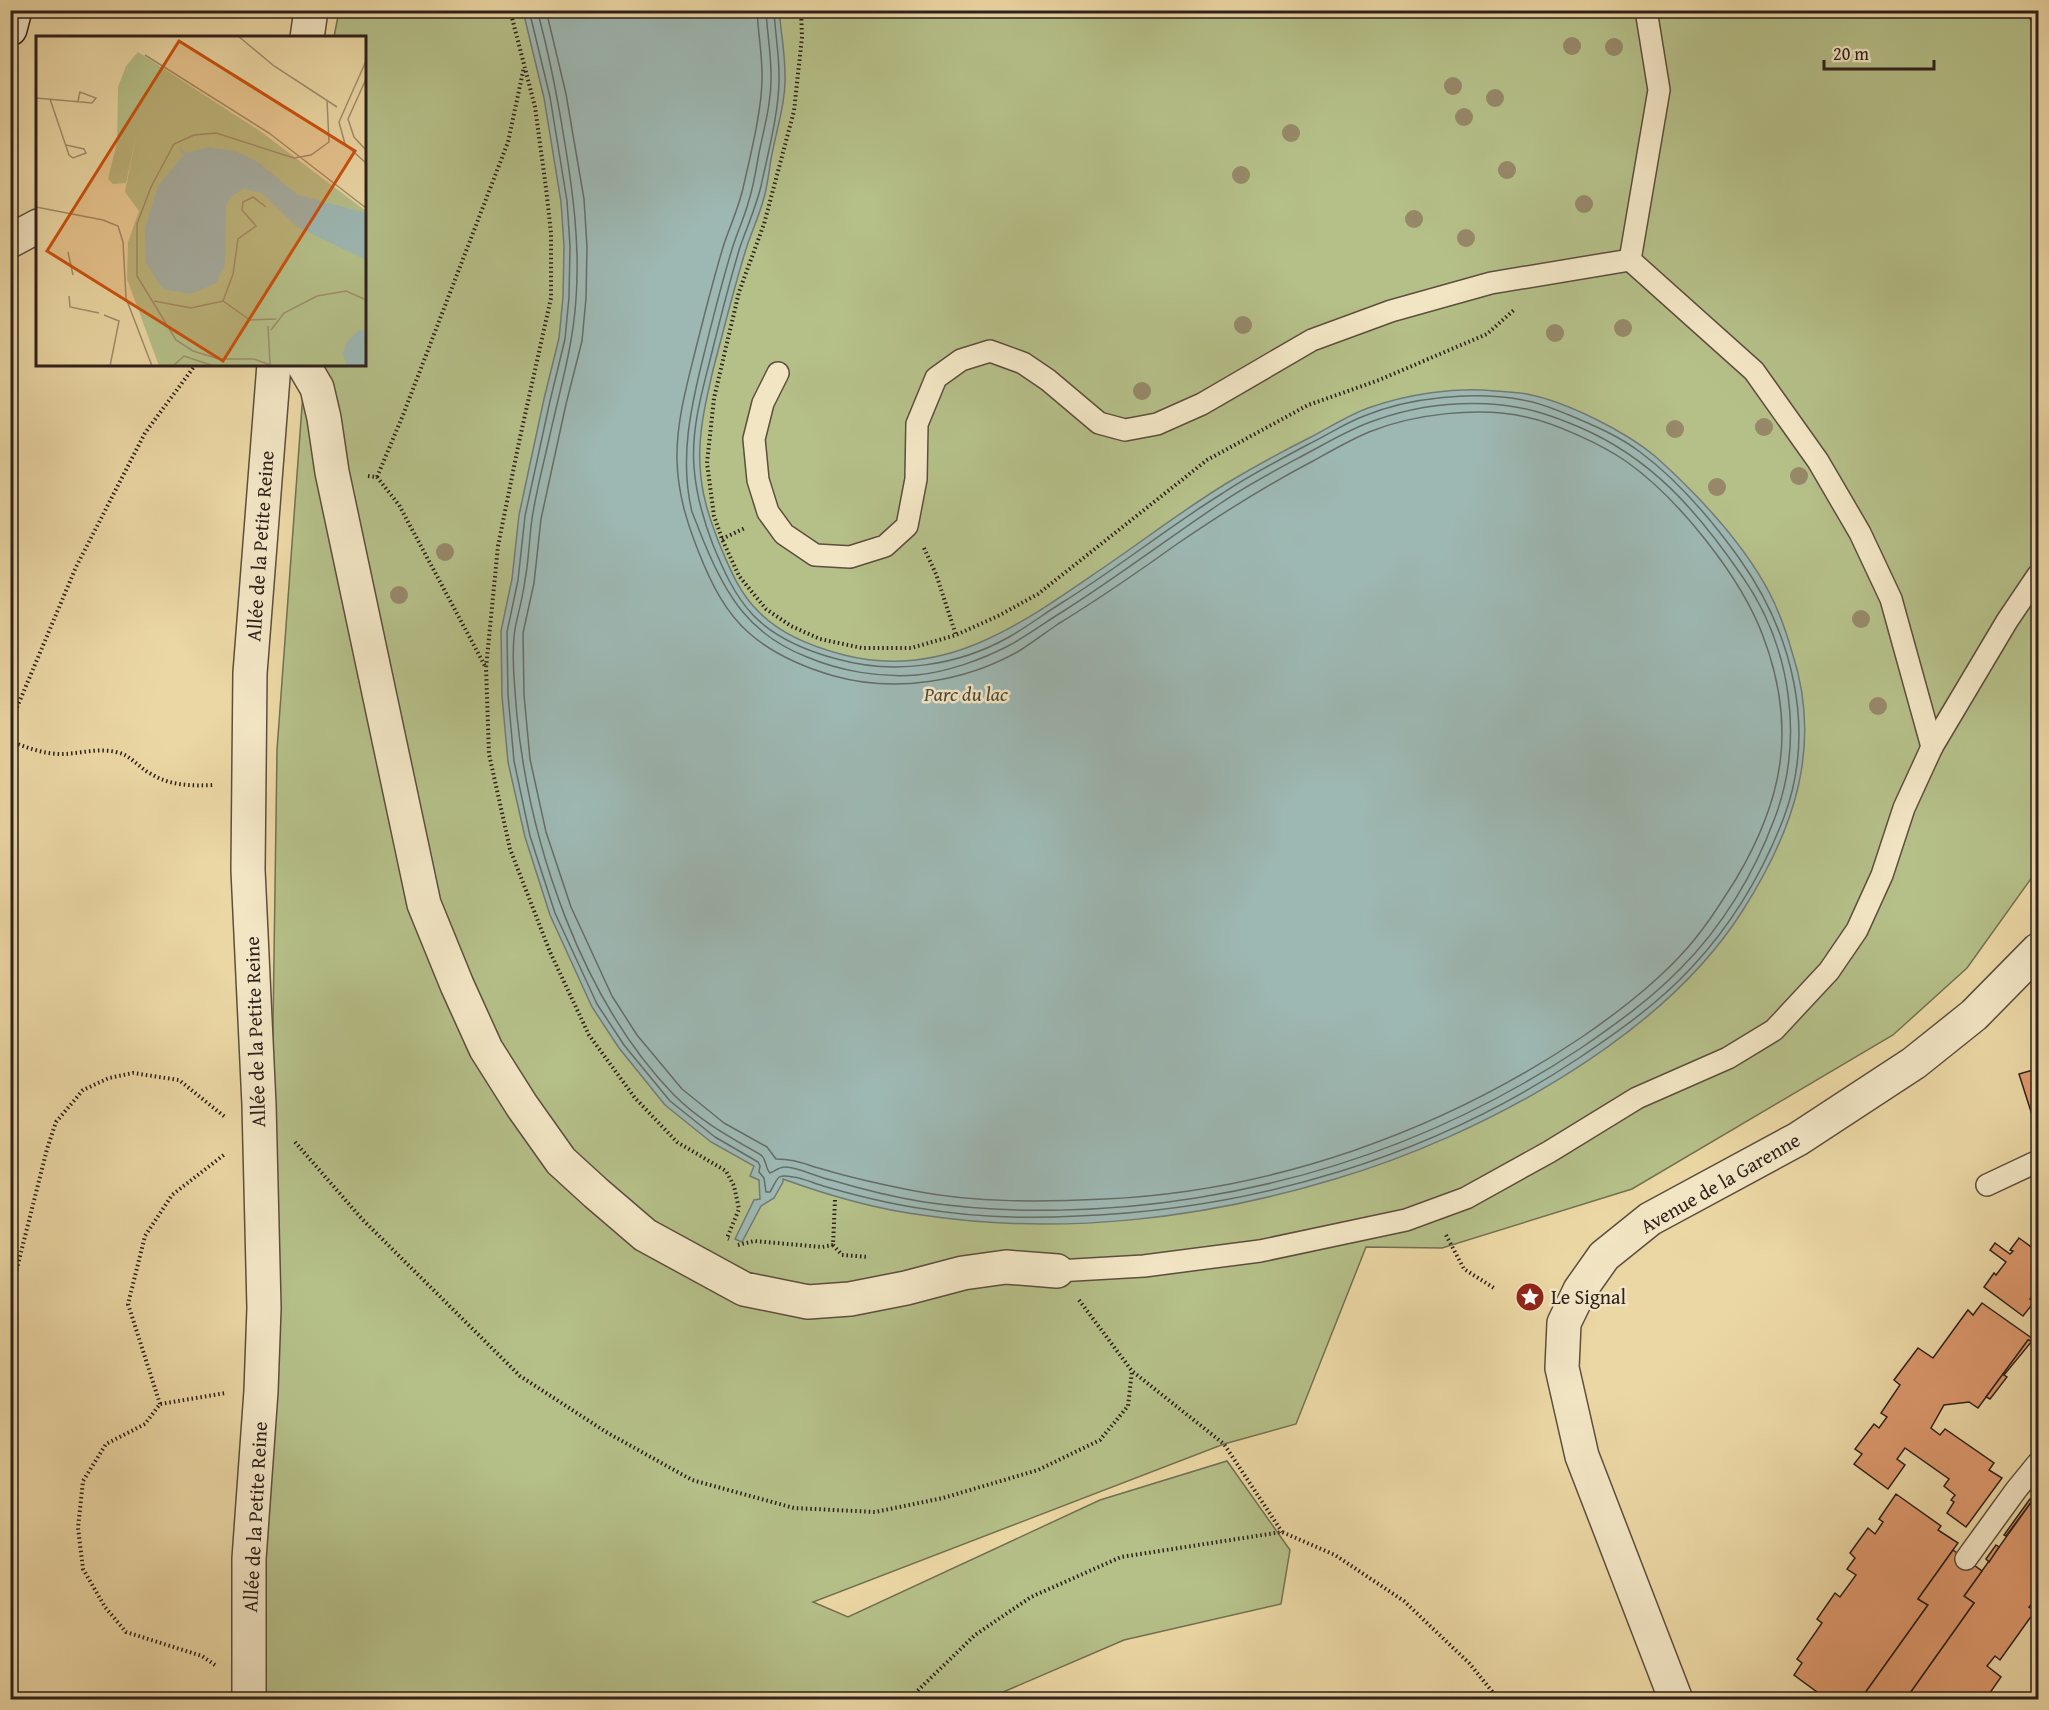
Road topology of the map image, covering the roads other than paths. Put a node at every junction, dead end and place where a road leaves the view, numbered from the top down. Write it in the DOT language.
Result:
graph roads {
  1 [pos="15,10"];
  2 [pos="311,10"];
  3 [pos="1646,10"];
  4 [pos="10,29"];
  5 [pos="307,36"];
  6 [pos="36,227"];
  7 [pos="10,242"];
  8 [pos="1630,260"];
  9 [pos="274,366"];
  10 [pos="304,366"];
  11 [pos="778,373"];
  12 [pos="2038,575"];
  13 [pos="1932,747"];
  14 [pos="2038,950"];
  15 [pos="2038,1161"];
  16 [pos="1987,1185"];
  17 [pos="1058,1270"];
  18 [pos="2038,1463"];
  19 [pos="1966,1560"];
  20 [pos="250,1686"];
  21 [pos="1676,1700"];
  1 -- 4 [label="street"];
  2 -- 5 [label="street"];
  3 -- 8 [label="lane"];
  6 -- 7 [label="street"];
  8 -- 11 [label="lane"];
  8 -- 13 [label="lane"];
  9 -- 20 [label="street, Allée de la Petite Reine"];
  10 -- 17 [label="street"];
  12 -- 13 [label="lane"];
  13 -- 17 [label="lane"];
  14 -- 21 [label="street, Avenue de la Garenne"];
  15 -- 16 [label="lane"];
  18 -- 19 [label="lane"];
}
